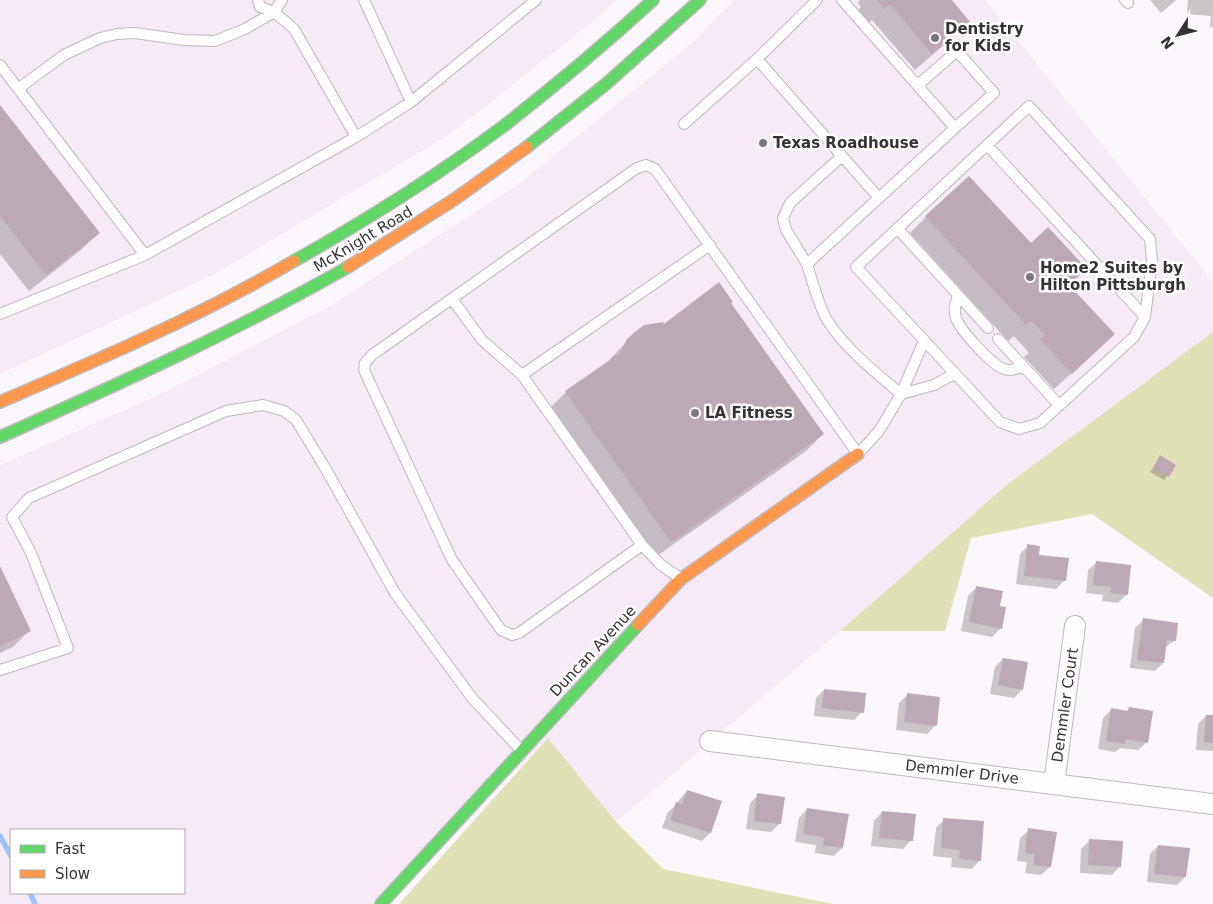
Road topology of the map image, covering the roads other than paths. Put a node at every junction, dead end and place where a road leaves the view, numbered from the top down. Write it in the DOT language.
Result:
graph roads {
  1 [pos="258,0"];
  2 [pos="282,0"];
  3 [pos="364,0"];
  4 [pos="536,0"];
  5 [pos="653,0"];
  6 [pos="700,0"];
  7 [pos="817,0"];
  8 [pos="842,0"];
  9 [pos="274,12"];
  10 [pos="757,59"];
  11 [pos="0,65"];
  12 [pos="918,86"];
  13 [pos="19,88"];
  14 [pos="411,102"];
  15 [pos="684,124"];
  16 [pos="955,128"];
  17 [pos="356,137"];
  18 [pos="987,145"];
  19 [pos="842,156"];
  20 [pos="880,198"];
  21 [pos="897,228"];
  22 [pos="710,245"];
  23 [pos="145,255"];
  24 [pos="808,264"];
  25 [pos="958,295"];
  26 [pos="452,299"];
  27 [pos="0,314"];
  28 [pos="1145,317"];
  29 [pos="988,328"];
  30 [pos="998,339"];
  31 [pos="924,341"];
  32 [pos="1023,366"];
  33 [pos="954,374"];
  34 [pos="522,375"];
  35 [pos="901,394"];
  36 [pos="0,402"];
  37 [pos="1059,405"];
  38 [pos="0,437"];
  39 [pos="858,454"];
  40 [pos="642,545"];
  41 [pos="681,579"];
  42 [pos="1075,626"];
  43 [pos="0,670"];
  44 [pos="710,741"];
  45 [pos="521,750"];
  46 [pos="1054,784"];
  47 [pos="1213,804"];
  48 [pos="381,904"];
  1 -- 9 [label="lane"];
  2 -- 9 [label="lane"];
  3 -- 14 [label="lane"];
  4 -- 14 [label="lane"];
  5 -- 36 [label="main road, McKnight Road"];
  6 -- 38 [label="main road, McKnight Road"];
  7 -- 10 [label="lane"];
  8 -- 12 [label="lane"];
  9 -- 13 [label="lane"];
  9 -- 17 [label="lane"];
  10 -- 15 [label="lane"];
  10 -- 19 [label="lane"];
  11 -- 13 [label="lane"];
  12 -- 16 [label="lane"];
  12 -- 16 [label="lane"];
  13 -- 23 [label="lane"];
  14 -- 17 [label="lane"];
  16 -- 20 [label="lane"];
  17 -- 23 [label="lane"];
  18 -- 21 [label="lane"];
  18 -- 28 [label="lane"];
  18 -- 28 [label="lane"];
  19 -- 20 [label="lane"];
  19 -- 24 [label="lane"];
  20 -- 24 [label="lane"];
  21 -- 25 [label="lane"];
  21 -- 31 [label="lane"];
  22 -- 26 [label="lane"];
  22 -- 34 [label="lane"];
  22 -- 39 [label="lane"];
  23 -- 27 [label="lane"];
  24 -- 35 [label="lane"];
  25 -- 29 [label="lane"];
  25 -- 32 [label="lane"];
  26 -- 34 [label="lane"];
  26 -- 40 [label="lane"];
  28 -- 37 [label="lane"];
  30 -- 32 [label="lane"];
  31 -- 33 [label="lane"];
  31 -- 35 [label="lane"];
  32 -- 37 [label="lane"];
  33 -- 35 [label="lane"];
  33 -- 37 [label="lane"];
  34 -- 40 [label="lane"];
  35 -- 39 [label="lane"];
  39 -- 41 [label="main road, Duncan Avenue"];
  40 -- 41 [label="lane"];
  41 -- 45 [label="main road, Duncan Avenue"];
  42 -- 46 [label="street, Demmler Court"];
  43 -- 45 [label="lane"];
  44 -- 46 [label="street, Demmler Drive"];
  45 -- 48 [label="main road, Duncan Avenue"];
  46 -- 47 [label="street, Demmler Drive"];
}
